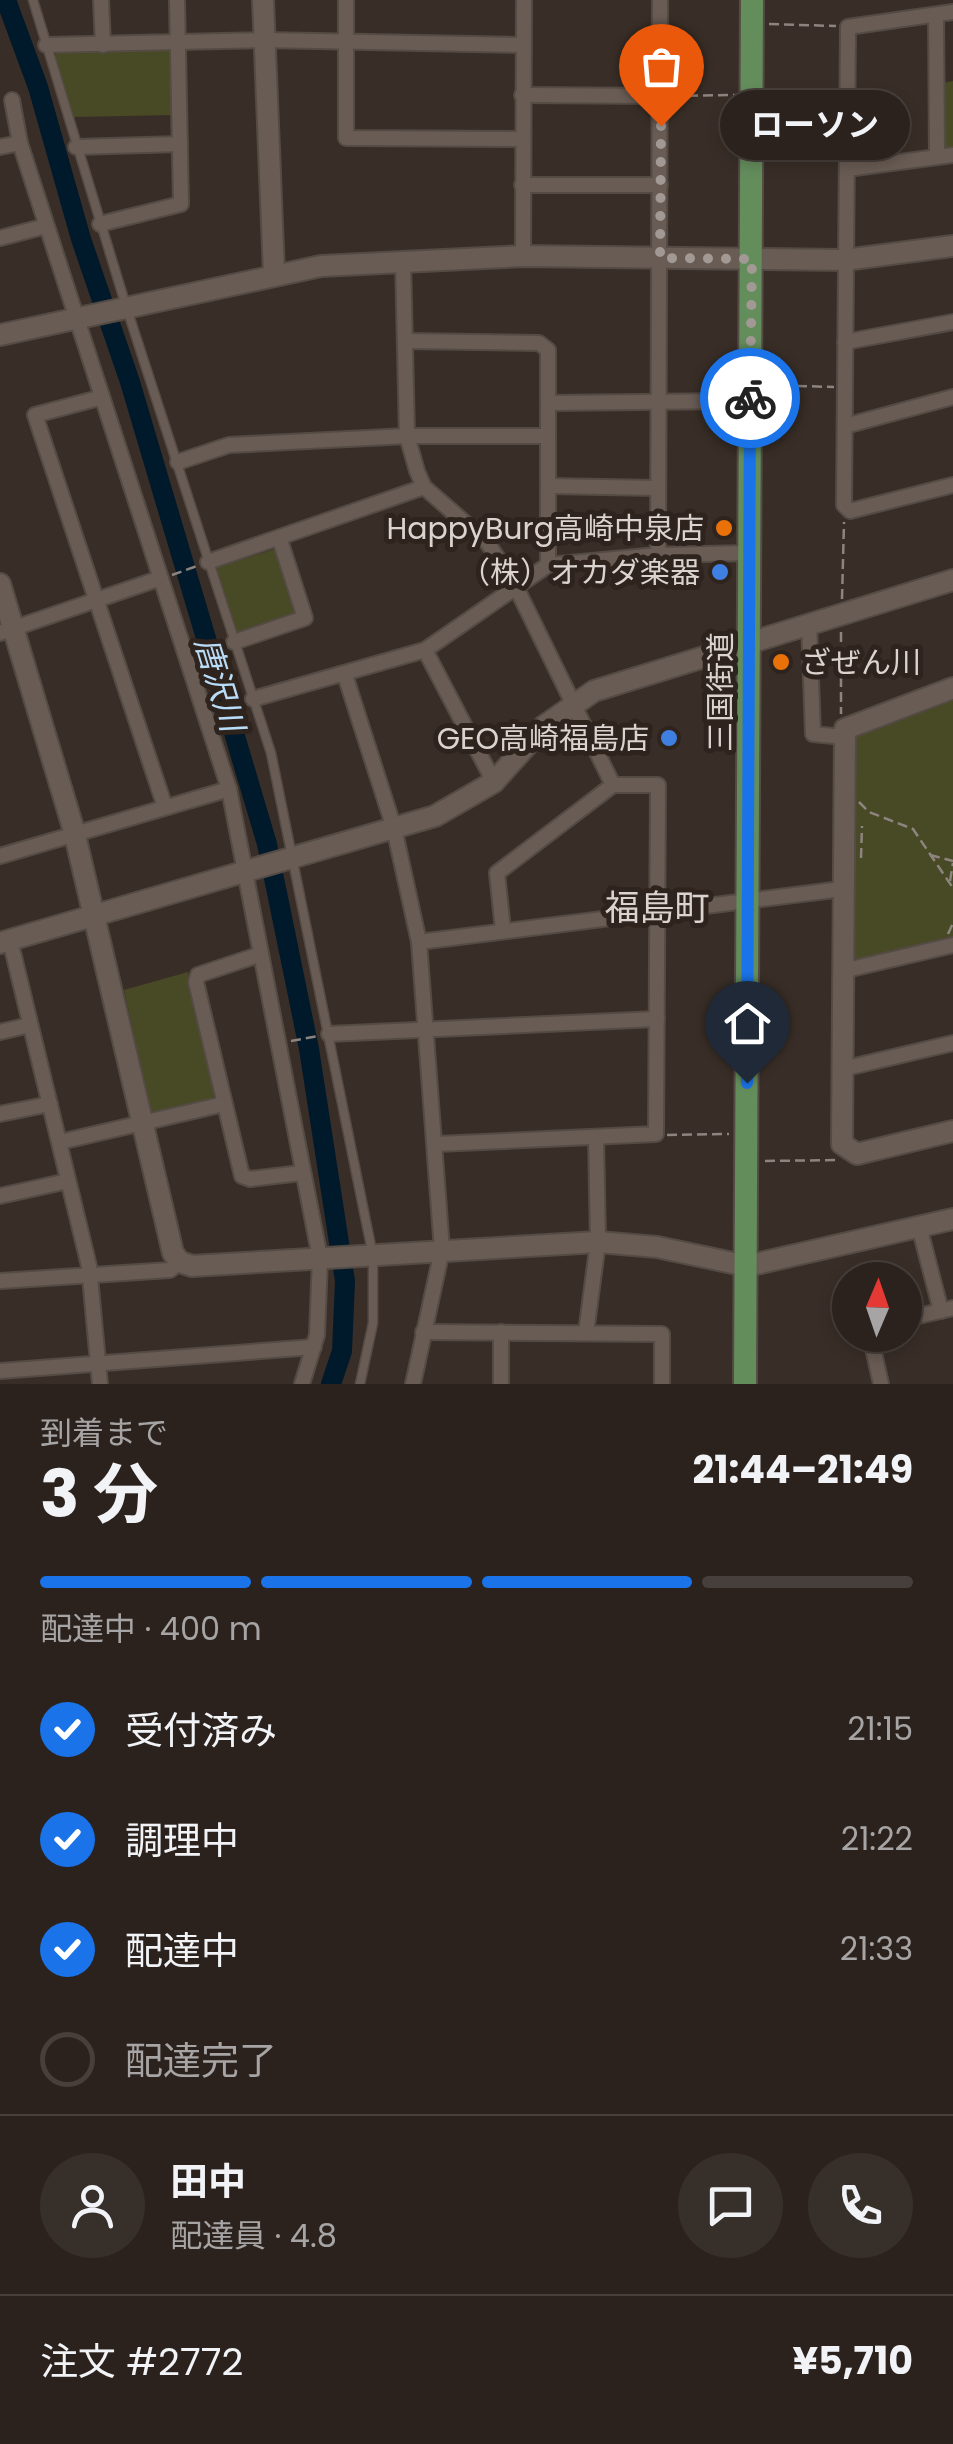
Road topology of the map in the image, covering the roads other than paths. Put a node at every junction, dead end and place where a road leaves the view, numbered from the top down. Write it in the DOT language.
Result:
graph roads {
  1 [pos="33,0"];
  2 [pos="101,0"];
  3 [pos="177,0"];
  4 [pos="263,0"];
  5 [pos="346,0"];
  6 [pos="524,0"];
  7 [pos="660,0"];
  8 [pos="752,12"];
  9 [pos="953,12"];
  10 [pos="936,15"];
  11 [pos="264,40"];
  12 [pos="345,41"];
  13 [pos="179,43"];
  14 [pos="103,45"];
  15 [pos="523,45"];
  16 [pos="46,46"];
  17 [pos="522,94"];
  18 [pos="661,96"];
  19 [pos="12,100"];
  20 [pos="522,140"];
  21 [pos="20,142"];
  22 [pos="180,144"];
  23 [pos="0,147"];
  24 [pos="76,147"];
  25 [pos="945,156"];
  26 [pos="847,170"];
  27 [pos="522,185"];
  28 [pos="660,186"];
  29 [pos="100,224"];
  30 [pos="46,226"];
  31 [pos="0,238"];
  32 [pos="953,246"];
  33 [pos="524,256"];
  34 [pos="660,258"];
  35 [pos="752,259"];
  36 [pos="404,260"];
  37 [pos="845,260"];
  38 [pos="274,274"];
  39 [pos="126,306"];
  40 [pos="75,317"];
  41 [pos="953,322"];
  42 [pos="0,335"];
  43 [pos="406,341"];
  44 [pos="845,342"];
  45 [pos="742,393"];
  46 [pos="953,396"];
  47 [pos="99,398"];
  48 [pos="659,401"];
  49 [pos="549,403"];
  50 [pos="845,426"];
  51 [pos="407,436"];
  52 [pos="546,436"];
  53 [pos="178,462"];
  54 [pos="953,485"];
  55 [pos="548,486"];
  56 [pos="424,487"];
  57 [pos="658,488"];
  58 [pos="280,540"];
  59 [pos="748,553"];
  60 [pos="658,554"];
  61 [pos="204,563"];
  62 [pos="548,565"];
  63 [pos="163,578"];
  64 [pos="953,580"];
  65 [pos="0,584"];
  66 [pos="515,585"];
  67 [pos="96,603"];
  68 [pos="809,622"];
  69 [pos="7,631"];
  70 [pos="752,640"];
  71 [pos="234,642"];
  72 [pos="425,650"];
  73 [pos="345,674"];
  74 [pos="953,688"];
  75 [pos="254,700"];
  76 [pos="571,704"];
  77 [pos="844,733"];
  78 [pos="494,782"];
  79 [pos="613,784"];
  80 [pos="229,790"];
  81 [pos="164,807"];
  82 [pos="394,828"];
  83 [pos="74,831"];
  84 [pos="292,855"];
  85 [pos="0,856"];
  86 [pos="244,869"];
  87 [pos="842,889"];
  88 [pos="747,901"];
  89 [pos="657,912"];
  90 [pos="90,916"];
  91 [pos="504,930"];
  92 [pos="5,942"];
  93 [pos="420,942"];
  94 [pos="953,944"];
  95 [pos="258,955"];
  96 [pos="842,972"];
  97 [pos="657,1018"];
  98 [pos="30,1025"];
  99 [pos="426,1027"];
  100 [pos="0,1032"];
  101 [pos="325,1035"];
  102 [pos="953,1044"];
  103 [pos="842,1069"];
  104 [pos="50,1104"];
  105 [pos="224,1104"];
  106 [pos="0,1114"];
  107 [pos="141,1122"];
  108 [pos="953,1130"];
  109 [pos="596,1137"];
  110 [pos="60,1142"];
  111 [pos="437,1144"];
  112 [pos="302,1174"];
  113 [pos="68,1182"];
  114 [pos="0,1196"];
  115 [pos="953,1219"];
  116 [pos="919,1226"];
  117 [pos="598,1242"];
  118 [pos="442,1250"];
  119 [pos="369,1256"];
  120 [pos="324,1258"];
  121 [pos="180,1262"];
  122 [pos="747,1266"];
  123 [pos="90,1275"];
  124 [pos="0,1282"];
  125 [pos="947,1310"];
  126 [pos="922,1315"];
  127 [pos="424,1332"];
  128 [pos="502,1332"];
  129 [pos="586,1333"];
  130 [pos="314,1347"];
  131 [pos="873,1352"];
  132 [pos="99,1365"];
  133 [pos="0,1371"];
  134 [pos="100,1384"];
  135 [pos="302,1384"];
  136 [pos="360,1384"];
  137 [pos="413,1384"];
  138 [pos="501,1384"];
  139 [pos="662,1384"];
  140 [pos="745,1384"];
  141 [pos="880,1384"];
  1 -- 16 [label="lane"];
  2 -- 14 [label="street"];
  3 -- 13 [label="street"];
  4 -- 11 [label="street"];
  5 -- 12 [label="street"];
  6 -- 15 [label="street"];
  7 -- 18 [label="street"];
  8 -- 35 [label="main road, 三国街道"];
  9 -- 10 [label="street"];
  10 -- 25 [label="street"];
  10 -- 26 [label="street"];
  11 -- 12 [label="street"];
  11 -- 13 [label="street"];
  11 -- 38 [label="street"];
  12 -- 15 [label="street"];
  12 -- 20 [label="street"];
  13 -- 14 [label="street"];
  13 -- 22 [label="street"];
  14 -- 16 [label="street"];
  15 -- 17 [label="street"];
  16 -- 24 [label="lane"];
  17 -- 18 [label="street"];
  17 -- 20 [label="street"];
  18 -- 28 [label="street"];
  19 -- 21 [label="street"];
  20 -- 27 [label="street"];
  21 -- 23 [label="street"];
  21 -- 30 [label="street"];
  22 -- 24 [label="street"];
  22 -- 29 [label="street"];
  24 -- 29 [label="lane"];
  25 -- 26 [label="street"];
  26 -- 37 [label="street"];
  27 -- 28 [label="street"];
  27 -- 33 [label="street"];
  28 -- 34 [label="street"];
  29 -- 39 [label="lane"];
  30 -- 31 [label="street"];
  30 -- 40 [label="street"];
  32 -- 37 [label="street"];
  33 -- 34 [label="street"];
  33 -- 36 [label="street"];
  34 -- 35 [label="street"];
  34 -- 48 [label="street"];
  35 -- 37 [label="street"];
  35 -- 45 [label="main road, 三国街道"];
  36 -- 38 [label="street"];
  36 -- 43 [label="street"];
  37 -- 44 [label="street"];
  38 -- 39 [label="street"];
  39 -- 40 [label="street"];
  39 -- 53 [label="lane"];
  40 -- 42 [label="street"];
  40 -- 47 [label="street"];
  41 -- 44 [label="street"];
  43 -- 49 [label="street"];
  43 -- 51 [label="street"];
  44 -- 50 [label="street"];
  45 -- 48 [label="street"];
  45 -- 59 [label="main road, 三国街道"];
  46 -- 50 [label="street"];
  47 -- 63 [label="street"];
  47 -- 67 [label="street"];
  48 -- 49 [label="street"];
  48 -- 57 [label="street"];
  49 -- 52 [label="street"];
  50 -- 54 [label="street"];
  51 -- 52 [label="street"];
  51 -- 53 [label="street"];
  51 -- 56 [label="street"];
  52 -- 55 [label="street"];
  53 -- 61 [label="lane"];
  55 -- 57 [label="street"];
  55 -- 62 [label="street"];
  56 -- 58 [label="street"];
  56 -- 66 [label="street"];
  57 -- 60 [label="street"];
  58 -- 61 [label="street"];
  58 -- 71 [label="street"];
  59 -- 60 [label="street"];
  59 -- 70 [label="main road, 三国街道"];
  60 -- 62 [label="street"];
  61 -- 71 [label="lane"];
  62 -- 66 [label="street"];
  63 -- 67 [label="street"];
  63 -- 80 [label="street"];
  64 -- 68 [label="street"];
  65 -- 69 [label="street"];
  66 -- 72 [label="street"];
  66 -- 76 [label="street"];
  67 -- 69 [label="street"];
  67 -- 81 [label="street"];
  68 -- 70 [label="street"];
  68 -- 77 [label="street"];
  69 -- 83 [label="street"];
  70 -- 76 [label="street"];
  70 -- 88 [label="main road, 三国街道"];
  71 -- 75 [label="lane"];
  72 -- 73 [label="street"];
  72 -- 78 [label="street"];
  73 -- 75 [label="street"];
  73 -- 82 [label="street"];
  74 -- 77 [label="street"];
  75 -- 84 [label="lane"];
  76 -- 78 [label="street"];
  76 -- 79 [label="street"];
  77 -- 87 [label="street"];
  78 -- 82 [label="street"];
  79 -- 89 [label="street"];
  79 -- 91 [label="street"];
  80 -- 81 [label="street"];
  80 -- 86 [label="street"];
  81 -- 83 [label="street"];
  82 -- 84 [label="street"];
  82 -- 93 [label="street"];
  83 -- 85 [label="street"];
  83 -- 90 [label="street"];
  84 -- 86 [label="street"];
  84 -- 101 [label="lane"];
  86 -- 90 [label="street"];
  86 -- 95 [label="street"];
  87 -- 88 [label="street"];
  87 -- 96 [label="street"];
  88 -- 89 [label="street"];
  88 -- 122 [label="main road, 三国街道"];
  89 -- 91 [label="street"];
  89 -- 97 [label="street"];
  90 -- 92 [label="street"];
  90 -- 107 [label="street"];
  91 -- 93 [label="street"];
  92 -- 98 [label="street"];
  93 -- 99 [label="street"];
  94 -- 96 [label="street"];
  95 -- 105 [label="street"];
  95 -- 112 [label="street"];
  96 -- 103 [label="street"];
  97 -- 99 [label="street"];
  97 -- 109 [label="street"];
  98 -- 100 [label="street"];
  98 -- 104 [label="street"];
  99 -- 101 [label="street"];
  99 -- 111 [label="street"];
  101 -- 119 [label="lane"];
  102 -- 103 [label="street"];
  103 -- 108 [label="street"];
  104 -- 106 [label="street"];
  104 -- 110 [label="street"];
  105 -- 107 [label="street"];
  105 -- 112 [label="street"];
  107 -- 110 [label="street"];
  107 -- 121 [label="street"];
  109 -- 111 [label="street"];
  109 -- 117 [label="street"];
  110 -- 113 [label="street"];
  111 -- 118 [label="street"];
  112 -- 120 [label="street"];
  113 -- 114 [label="street"];
  113 -- 123 [label="street"];
  115 -- 116 [label="street"];
  116 -- 122 [label="street"];
  116 -- 125 [label="street"];
  117 -- 118 [label="street"];
  117 -- 122 [label="street"];
  117 -- 129 [label="street"];
  118 -- 119 [label="street"];
  118 -- 127 [label="street"];
  119 -- 120 [label="street"];
  119 -- 136 [label="lane"];
  120 -- 121 [label="street"];
  120 -- 130 [label="street"];
  121 -- 123 [label="street"];
  122 -- 140 [label="main road, 三国街道"];
  123 -- 124 [label="street"];
  123 -- 132 [label="street"];
  125 -- 126 [label="street"];
  127 -- 128 [label="street"];
  127 -- 137 [label="street"];
  128 -- 129 [label="street"];
  128 -- 138 [label="street"];
  129 -- 139 [label="street"];
  130 -- 132 [label="street"];
  130 -- 135 [label="street"];
  131 -- 141 [label="street"];
  132 -- 133 [label="street"];
  132 -- 134 [label="street"];
}
